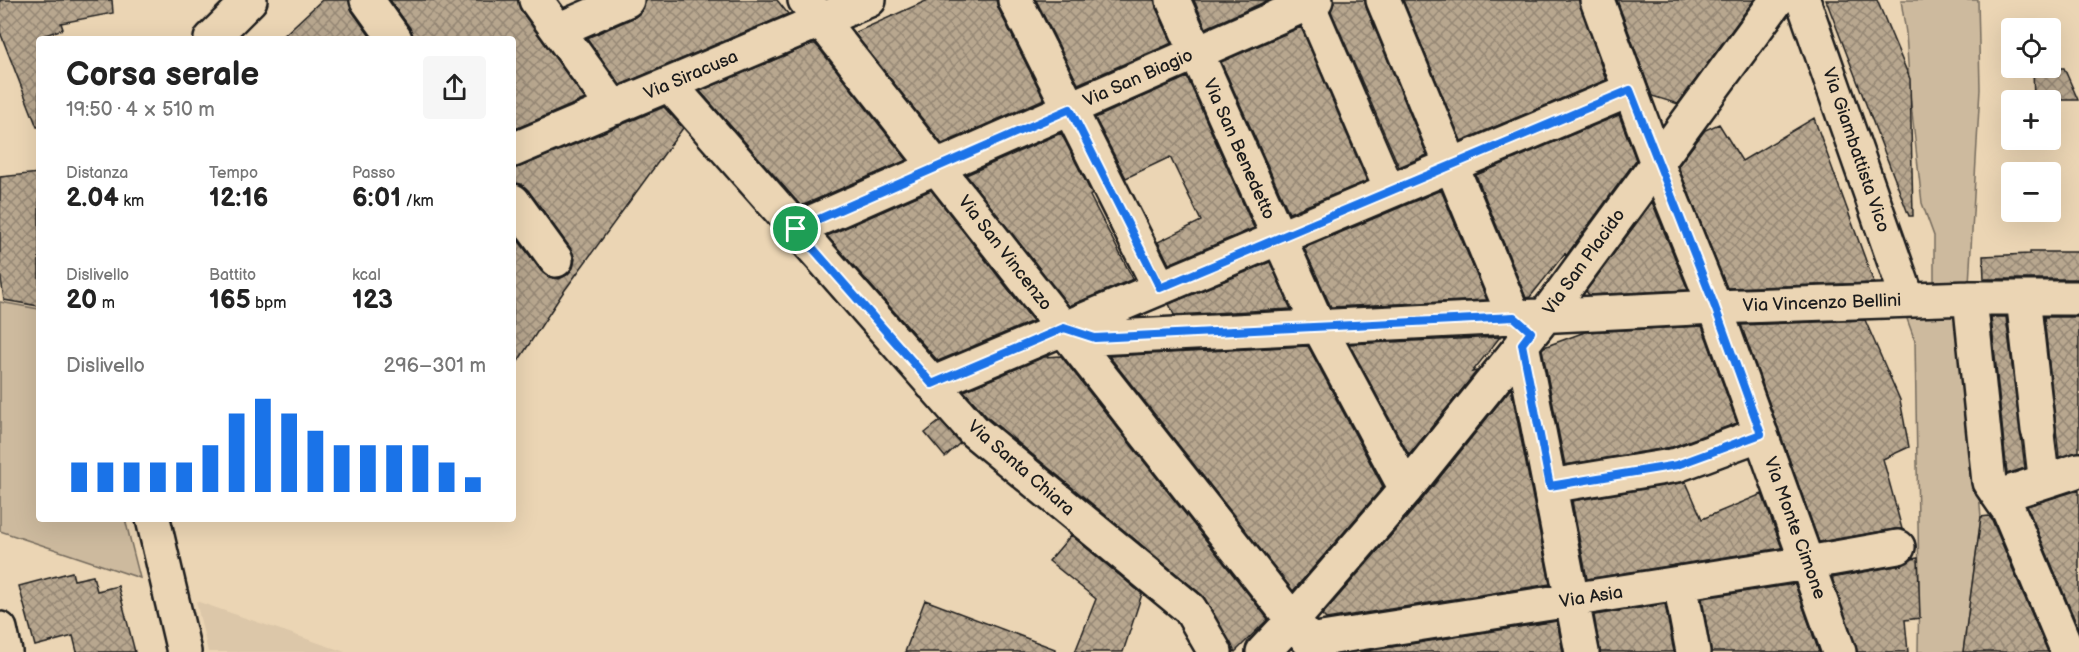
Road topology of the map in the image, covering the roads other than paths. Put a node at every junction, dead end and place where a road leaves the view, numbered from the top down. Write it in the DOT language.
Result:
graph roads {
  1 [pos="250,0"];
  2 [pos="367,0"];
  3 [pos="536,0"];
  4 [pos="627,0"];
  5 [pos="869,0"];
  6 [pos="1015,0"];
  7 [pos="1173,0"];
  8 [pos="1383,0"];
  9 [pos="1597,0"];
  10 [pos="1777,0"];
  11 [pos="1803,0"];
  12 [pos="1312,2"];
  13 [pos="813,10"];
  14 [pos="558,30"];
  15 [pos="214,36"];
  16 [pos="393,36"];
  17 [pos="1197,53"];
  18 [pos="669,84"];
  19 [pos="1630,90"];
  20 [pos="614,108"];
  21 [pos="1070,109"];
  22 [pos="516,149"];
  23 [pos="1657,163"];
  24 [pos="1452,165"];
  25 [pos="937,167"];
  26 [pos="1390,190"];
  27 [pos="516,205"];
  28 [pos="796,229"];
  29 [pos="1279,237"];
  30 [pos="556,260"];
  31 [pos="1160,288"];
  32 [pos="1970,298"];
  33 [pos="2023,298"];
  34 [pos="2079,298"];
  35 [pos="1908,300"];
  36 [pos="1715,307"];
  37 [pos="1319,327"];
  38 [pos="1528,327"];
  39 [pos="1064,328"];
  40 [pos="932,384"];
  41 [pos="2038,430"];
  42 [pos="1761,434"];
  43 [pos="2079,470"];
  44 [pos="2044,480"];
  45 [pos="1550,486"];
  46 [pos="1406,489"];
  47 [pos="1999,496"];
  48 [pos="154,522"];
  49 [pos="1898,547"];
  50 [pos="1807,563"];
  51 [pos="1680,583"];
  52 [pos="1572,600"];
  53 [pos="1293,620"];
  54 [pos="0,629"];
  55 [pos="5,652"];
  56 [pos="184,652"];
  57 [pos="1215,652"];
  58 [pos="1263,652"];
  59 [pos="1582,652"];
  60 [pos="1693,652"];
  61 [pos="1839,652"];
  62 [pos="2068,652"];
  1 -- 15 [label="street"];
  2 -- 16 [label="street"];
  3 -- 14 [label="street"];
  4 -- 14 [label="street"];
  5 -- 13 [label="street, Via Siracusa"];
  6 -- 21 [label="street"];
  7 -- 17 [label="street, Via San Benedetto"];
  8 -- 24 [label="street"];
  9 -- 19 [label="street, Via Monte Cimone"];
  10 -- 23 [label="street, Via San Placido"];
  11 -- 35 [label="street, Via Giambattista Vico"];
  12 -- 17 [label="street, Via San Biagio"];
  12 -- 26 [label="street"];
  13 -- 18 [label="street, Via Siracusa"];
  13 -- 25 [label="street, Via San Vincenzo"];
  14 -- 20 [label="street"];
  17 -- 21 [label="street, Via San Biagio"];
  17 -- 29 [label="street, Via San Benedetto"];
  18 -- 20 [label="street, Via Siracusa"];
  18 -- 28 [label="street, Via Santa Chiara"];
  19 -- 23 [label="street, Via Monte Cimone"];
  19 -- 24 [label="street"];
  20 -- 22 [label="street, Via Siracusa"];
  21 -- 25 [label="street, Via San Biagio"];
  21 -- 31 [label="street"];
  23 -- 36 [label="street, Via Monte Cimone"];
  23 -- 38 [label="street, Via San Placido"];
  24 -- 26 [label="street"];
  24 -- 38 [label="street"];
  25 -- 28 [label="street, Via San Biagio"];
  25 -- 39 [label="street, Via San Vincenzo"];
  26 -- 29 [label="street"];
  27 -- 30 [label="street"];
  28 -- 40 [label="street, Via Santa Chiara"];
  29 -- 31 [label="street"];
  29 -- 37 [label="street, Via San Benedetto"];
  31 -- 39 [label="street"];
  32 -- 33 [label="street, Via Vincenzo Bellini"];
  32 -- 35 [label="street, Via Vincenzo Bellini"];
  32 -- 47 [label="street"];
  33 -- 34 [label="street, Via Vincenzo Bellini"];
  33 -- 41 [label="street"];
  35 -- 36 [label="street, Via Vincenzo Bellini"];
  36 -- 38 [label="street, Via Vincenzo Bellini"];
  36 -- 42 [label="street, Via Monte Cimone"];
  37 -- 38 [label="street, Via Vincenzo Bellini"];
  37 -- 39 [label="street, Via Vincenzo Bellini"];
  37 -- 46 [label="street, Via San Benedetto"];
  38 -- 45 [label="street"];
  38 -- 46 [label="street, Via San Placido"];
  39 -- 40 [label="street"];
  39 -- 53 [label="street, Via San Vincenzo"];
  40 -- 57 [label="street, Via Santa Chiara"];
  41 -- 44 [label="street"];
  42 -- 45 [label="street"];
  42 -- 50 [label="street, Via Monte Cimone"];
  43 -- 44 [label="street"];
  44 -- 47 [label="street"];
  45 -- 52 [label="street"];
  46 -- 53 [label="street, Via San Placido"];
  47 -- 62 [label="street"];
  48 -- 56 [label="street"];
  49 -- 50 [label="street, Via Asia"];
  50 -- 51 [label="street, Via Asia"];
  50 -- 61 [label="street, Via Monte Cimone"];
  51 -- 52 [label="street, Via Asia"];
  51 -- 60 [label="street"];
  52 -- 53 [label="street, Via Asia"];
  52 -- 59 [label="street"];
  53 -- 58 [label="street, Via San Placido"];
  54 -- 55 [label="street"];
}
